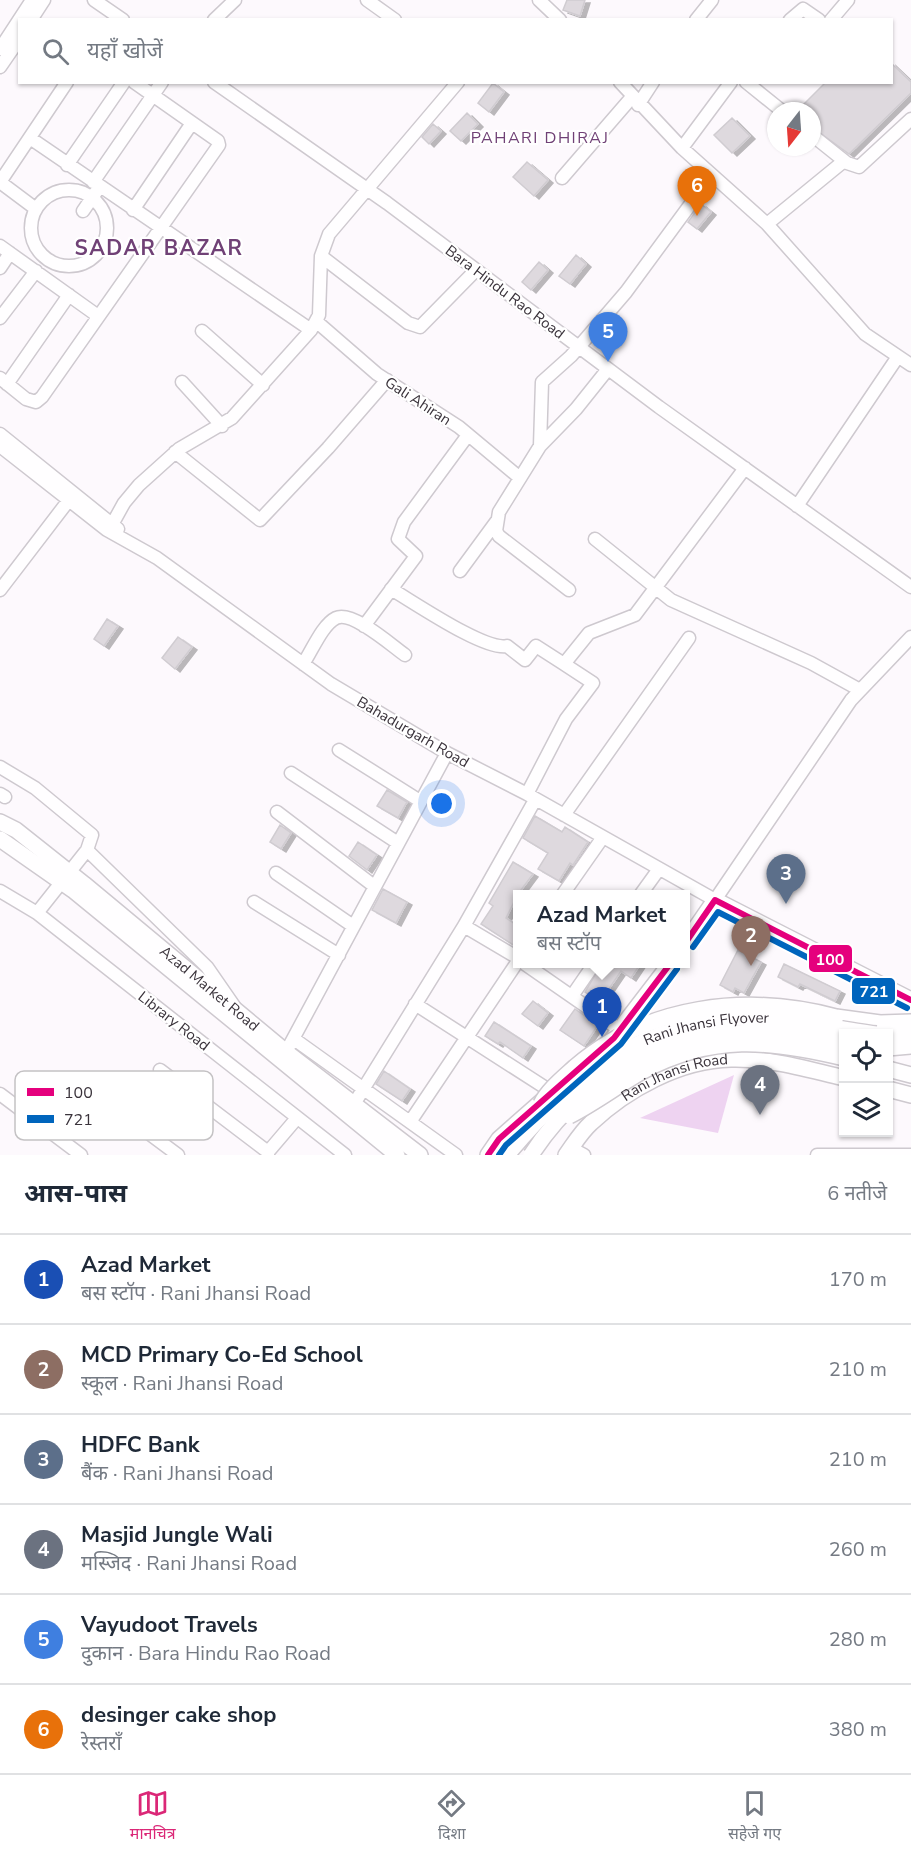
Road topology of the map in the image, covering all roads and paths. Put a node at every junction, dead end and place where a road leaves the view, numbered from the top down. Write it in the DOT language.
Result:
graph roads {
  1 [pos="32,0"];
  2 [pos="44,0"];
  3 [pos="235,0"];
  4 [pos="367,0"];
  5 [pos="539,0"];
  6 [pos="712,0"];
  7 [pos="848,0"];
  8 [pos="103,2"];
  9 [pos="553,5"];
  10 [pos="20,18"];
  11 [pos="33,18"];
  12 [pos="121,18"];
  13 [pos="216,18"];
  14 [pos="392,18"];
  15 [pos="698,18"];
  16 [pos="792,18"];
  17 [pos="816,18"];
  18 [pos="833,18"];
  19 [pos="18,21"];
  20 [pos="18,41"];
  21 [pos="0,49"];
  22 [pos="0,67"];
  23 [pos="66,84"];
  24 [pos="123,84"];
  25 [pos="137,84"];
  26 [pos="161,84"];
  27 [pos="217,84"];
  28 [pos="456,84"];
  29 [pos="622,84"];
  30 [pos="651,84"];
  31 [pos="730,84"];
  32 [pos="748,84"];
  33 [pos="153,96"];
  34 [pos="635,101"];
  35 [pos="771,102"];
  36 [pos="911,119"];
  37 [pos="192,123"];
  38 [pos="30,138"];
  39 [pos="821,142"];
  40 [pos="682,148"];
  41 [pos="844,161"];
  42 [pos="68,165"];
  43 [pos="712,175"];
  44 [pos="562,178"];
  45 [pos="0,182"];
  46 [pos="96,184"];
  47 [pos="367,189"];
  48 [pos="92,198"];
  49 [pos="36,209"];
  50 [pos="133,210"];
  51 [pos="83,211"];
  52 [pos="767,224"];
  53 [pos="159,227"];
  54 [pos="5,249"];
  55 [pos="321,256"];
  56 [pos="46,259"];
  57 [pos="0,268"];
  58 [pos="476,270"];
  59 [pos="37,272"];
  60 [pos="69,295"];
  61 [pos="98,316"];
  62 [pos="0,318"];
  63 [pos="314,326"];
  64 [pos="202,331"];
  65 [pos="579,347"];
  66 [pos="897,358"];
  67 [pos="911,365"];
  68 [pos="608,369"];
  69 [pos="387,380"];
  70 [pos="3,381"];
  71 [pos="182,382"];
  72 [pos="263,385"];
  73 [pos="222,426"];
  74 [pos="0,434"];
  75 [pos="468,435"];
  76 [pos="0,446"];
  77 [pos="540,446"];
  78 [pos="175,452"];
  79 [pos="745,468"];
  80 [pos="520,478"];
  81 [pos="71,497"];
  82 [pos="797,506"];
  83 [pos="496,522"];
  84 [pos="111,527"];
  85 [pos="595,539"];
  86 [pos="460,571"];
  87 [pos="911,587"];
  88 [pos="655,588"];
  89 [pos="0,590"];
  90 [pos="391,590"];
  91 [pos="570,590"];
  92 [pos="364,626"];
  93 [pos="911,637"];
  94 [pos="689,638"];
  95 [pos="405,655"];
  96 [pos="303,664"];
  97 [pos="564,664"];
  98 [pos="860,690"];
  99 [pos="339,750"];
  100 [pos="447,753"];
  101 [pos="0,767"];
  102 [pos="291,773"];
  103 [pos="531,797"];
  104 [pos="420,801"];
  105 [pos="277,812"];
  106 [pos="564,815"];
  107 [pos="0,822"];
  108 [pos="603,837"];
  109 [pos="0,839"];
  110 [pos="398,843"];
  111 [pos="87,850"];
  112 [pos="659,869"];
  113 [pos="276,873"];
  114 [pos="65,877"];
  115 [pos="374,886"];
  116 [pos="566,890"];
  117 [pos="644,890"];
  118 [pos="0,891"];
  119 [pos="715,900"];
  120 [pos="254,902"];
  121 [pos="37,913"];
  122 [pos="353,926"];
  123 [pos="464,926"];
  124 [pos="690,936"];
  125 [pos="339,955"];
  126 [pos="513,957"];
  127 [pos="513,968"];
  128 [pos="532,968"];
  129 [pos="591,968"];
  130 [pos="666,968"];
  131 [pos="572,996"];
  132 [pos="911,1000"];
  133 [pos="416,1004"];
  134 [pos="238,1012"];
  135 [pos="911,1022"];
  136 [pos="844,1029"];
  137 [pos="911,1032"];
  138 [pos="617,1034"];
  139 [pos="893,1034"];
  140 [pos="468,1037"];
  141 [pos="294,1039"];
  142 [pos="839,1041"];
  143 [pos="911,1046"];
  144 [pos="893,1048"];
  145 [pos="286,1052"];
  146 [pos="839,1057"];
  147 [pos="893,1070"];
  148 [pos="911,1075"];
  149 [pos="839,1077"];
  150 [pos="363,1088"];
  151 [pos="893,1090"];
  152 [pos="552,1092"];
  153 [pos="0,1094"];
  154 [pos="626,1095"];
  155 [pos="911,1095"];
  156 [pos="354,1104"];
  157 [pos="15,1105"];
  158 [pos="213,1111"];
  159 [pos="297,1118"];
  160 [pos="410,1122"];
  161 [pos="552,1124"];
  162 [pos="531,1126"];
  163 [pos="61,1140"];
  164 [pos="158,1140"];
  165 [pos="574,1153"];
  166 [pos="268,1154"];
  167 [pos="81,1155"];
  168 [pos="178,1155"];
  169 [pos="345,1155"];
  170 [pos="397,1155"];
  171 [pos="420,1155"];
  172 [pos="456,1155"];
  173 [pos="488,1155"];
  174 [pos="507,1155"];
  175 [pos="531,1155"];
  176 [pos="817,1155"];
  177 [pos="911,1155"];
  1 -- 10 [label="street"];
  2 -- 11 [label="street"];
  3 -- 13 [label="street"];
  4 -- 14 [label="street"];
  5 -- 9 [label="street"];
  6 -- 15 [label="street"];
  7 -- 18 [label="street"];
  8 -- 12 [label="street"];
  16 -- 17 [label="street"];
  19 -- 21 [label="street"];
  20 -- 22 [label="street"];
  23 -- 38 [label="street"];
  24 -- 42 [label="street"];
  25 -- 33 [label="street"];
  26 -- 33 [label="street"];
  27 -- 47 [label="street, Bara Hindu Rao Road"];
  28 -- 47 [label="street"];
  29 -- 34 [label="street"];
  30 -- 34 [label="street"];
  31 -- 40 [label="street"];
  32 -- 35 [label="street"];
  33 -- 37 [label="street"];
  33 -- 46 [label="street"];
  34 -- 40 [label="street"];
  34 -- 44 [label="street"];
  36 -- 41 [label="street"];
  37 -- 50 [label="street"];
  37 -- 53 [label="street"];
  38 -- 42 [label="street, Gali Ahiran"];
  38 -- 45 [label="street"];
  39 -- 41 [label="street"];
  40 -- 43 [label="street"];
  41 -- 52 [label="street"];
  42 -- 46 [label="street, Gali Ahiran"];
  43 -- 52 [label="street"];
  43 -- 65 [label="street"];
  45 -- 49 [label="street"];
  46 -- 48 [label="street"];
  46 -- 50 [label="street, Gali Ahiran"];
  47 -- 55 [label="street"];
  47 -- 58 [label="street, Bara Hindu Rao Road"];
  48 -- 49 [label="street"];
  48 -- 51 [label="street"];
  48 -- 56 [label="street"];
  49 -- 56 [label="street"];
  50 -- 53 [label="street, Gali Ahiran"];
  52 -- 66 [label="street"];
  53 -- 61 [label="street"];
  53 -- 63 [label="street, Gali Ahiran"];
  54 -- 57 [label="street"];
  54 -- 59 [label="street"];
  55 -- 58 [label="street"];
  55 -- 63 [label="street"];
  56 -- 59 [label="street"];
  58 -- 65 [label="street, Bara Hindu Rao Road"];
  59 -- 60 [label="street"];
  59 -- 62 [label="street"];
  60 -- 61 [label="street"];
  60 -- 70 [label="street"];
  61 -- 70 [label="street"];
  63 -- 69 [label="street, Gali Ahiran"];
  63 -- 72 [label="street"];
  64 -- 72 [label="street"];
  65 -- 68 [label="street, Bara Hindu Rao Road"];
  65 -- 77 [label="street"];
  66 -- 67 [label="street"];
  66 -- 82 [label="street"];
  68 -- 77 [label="street"];
  68 -- 79 [label="street, Bara Hindu Rao Road"];
  69 -- 75 [label="street, Gali Ahiran"];
  69 -- 78 [label="street"];
  71 -- 73 [label="street"];
  72 -- 73 [label="street"];
  73 -- 78 [label="street"];
  74 -- 81 [label="street, Bahadurgarh Road"];
  75 -- 80 [label="street, Gali Ahiran"];
  75 -- 90 [label="street"];
  76 -- 81 [label="street, Bahadurgarh Road"];
  77 -- 80 [label="street"];
  78 -- 84 [label="street"];
  79 -- 82 [label="street, Bara Hindu Rao Road"];
  79 -- 88 [label="street"];
  80 -- 83 [label="street"];
  81 -- 84 [label="street, Bahadurgarh Road"];
  81 -- 89 [label="street"];
  82 -- 87 [label="street, Bara Hindu Rao Road"];
  83 -- 86 [label="street"];
  83 -- 91 [label="street"];
  84 -- 96 [label="street, Bahadurgarh Road"];
  85 -- 88 [label="street"];
  88 -- 97 [label="street"];
  88 -- 98 [label="street"];
  90 -- 92 [label="street"];
  90 -- 97 [label="street"];
  92 -- 95 [label="street"];
  92 -- 96 [label="street"];
  93 -- 98 [label="street"];
  94 -- 106 [label="street"];
  96 -- 100 [label="street, Bahadurgarh Road"];
  97 -- 103 [label="street"];
  98 -- 119 [label="street"];
  99 -- 104 [label="street"];
  100 -- 103 [label="street, Bahadurgarh Road"];
  100 -- 104 [label="street"];
  101 -- 111 [label="street"];
  102 -- 110 [label="street"];
  103 -- 106 [label="street, Bahadurgarh Road"];
  103 -- 123 [label="street"];
  104 -- 110 [label="street"];
  105 -- 115 [label="street"];
  106 -- 108 [label="street, Bahadurgarh Road"];
  107 -- 114 [label="main road, Azad Market Road"];
  108 -- 112 [label="street, Bahadurgarh Road"];
  108 -- 116 [label="street"];
  109 -- 114 [label="main road, Azad Market Road"];
  110 -- 115 [label="street"];
  111 -- 114 [label="street"];
  111 -- 134 [label="street"];
  112 -- 117 [label="street"];
  112 -- 119 [label="street, Bahadurgarh Road"];
  113 -- 122 [label="street"];
  114 -- 121 [label="street"];
  114 -- 134 [label="main road, Azad Market Road"];
  114 -- 170 [label="main road, Azad Market Road"];
  115 -- 122 [label="street"];
  118 -- 121 [label="street, Library Road"];
  119 -- 124 [label="main road"];
  119 -- 132 [label="main road"];
  120 -- 125 [label="street"];
  121 -- 159 [label="street, Library Road"];
  122 -- 125 [label="street"];
  123 -- 126 [label="street"];
  123 -- 133 [label="street"];
  125 -- 141 [label="street"];
  127 -- 140 [label="street"];
  128 -- 131 [label="street"];
  129 -- 131 [label="street"];
  130 -- 138 [label="main road"];
  131 -- 138 [label="street"];
  133 -- 140 [label="street"];
  133 -- 150 [label="street"];
  134 -- 145 [label="main road, Azad Market Road"];
  135 -- 162 [label="main road, bridge"];
  136 -- 162 [label="main road, Rani Jhansi Flyover, bridge"];
  137 -- 139 [label="main road"];
  138 -- 152 [label="main road"];
  138 -- 154 [label="main road"];
  140 -- 152 [label="street"];
  140 -- 160 [label="street"];
  141 -- 145 [label="street"];
  141 -- 150 [label="street"];
  142 -- 161 [label="main road, Rani Jhansi Flyover, bridge"];
  143 -- 144 [label="main road"];
  145 -- 156 [label="main road, Azad Market Road"];
  146 -- 161 [label="main road, bridge"];
  147 -- 148 [label="main road"];
  149 -- 154 [label="main road, Rani Jhansi Road"];
  150 -- 156 [label="street"];
  150 -- 160 [label="street"];
  151 -- 155 [label="main road"];
  152 -- 173 [label="main road"];
  153 -- 157 [label="street"];
  154 -- 165 [label="main road, Rani Jhansi Road"];
  156 -- 171 [label="main road, Azad Market Road"];
  158 -- 166 [label="street"];
  159 -- 166 [label="street"];
  159 -- 169 [label="street, Library Road"];
  160 -- 172 [label="street"];
  161 -- 175 [label="main road, Rani Jhansi Flyover, bridge"];
  162 -- 174 [label="main road, Rani Jhansi Flyover, bridge"];
  163 -- 167 [label="street"];
  164 -- 168 [label="street"];
  176 -- 177 [label="street"];
}
